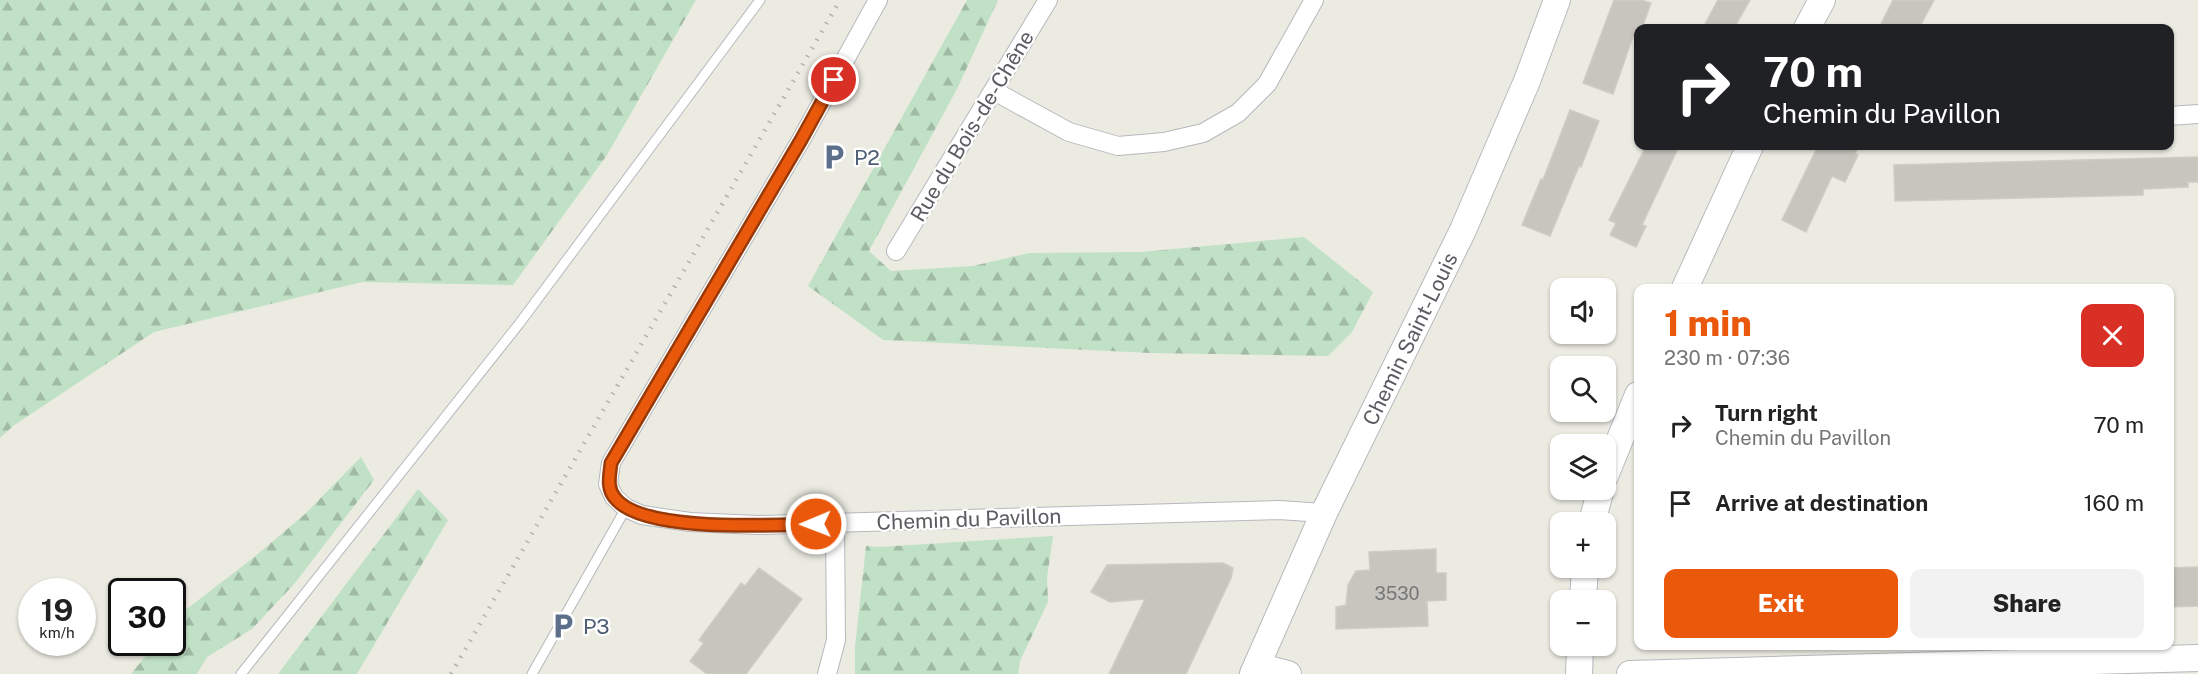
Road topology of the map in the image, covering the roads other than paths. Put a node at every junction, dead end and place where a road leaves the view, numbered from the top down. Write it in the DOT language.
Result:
graph roads {
  1 [pos="760,0"];
  2 [pos="878,0"];
  3 [pos="1048,0"];
  4 [pos="1314,0"];
  5 [pos="1557,0"];
  6 [pos="1822,0"];
  7 [pos="1809,24"];
  8 [pos="994,92"];
  9 [pos="2198,114"];
  10 [pos="2174,116"];
  11 [pos="1748,150"];
  12 [pos="896,251"];
  13 [pos="1687,284"];
  14 [pos="1634,405"];
  15 [pos="1616,449"];
  16 [pos="626,508"];
  17 [pos="1324,513"];
  18 [pos="835,523"];
  19 [pos="1580,656"];
  20 [pos="2198,658"];
  21 [pos="1255,670"];
  22 [pos="241,674"];
  23 [pos="532,674"];
  24 [pos="827,674"];
  25 [pos="1288,674"];
  26 [pos="1579,674"];
  27 [pos="1630,674"];
  1 -- 22 [label="lane"];
  2 -- 16 [label="street"];
  3 -- 8 [label="street, Rue du Bois-de-Chêne"];
  4 -- 8 [label="street"];
  5 -- 17 [label="street, Chemin Saint-Louis"];
  6 -- 7 [label="street"];
  8 -- 12 [label="street, Rue du Bois-de-Chêne"];
  9 -- 10 [label="street"];
  11 -- 13 [label="street"];
  14 -- 15 [label="street"];
  16 -- 18 [label="street, Chemin du Pavillon"];
  16 -- 23 [label="lane"];
  17 -- 18 [label="street, Chemin du Pavillon"];
  17 -- 21 [label="street, Chemin Saint-Louis"];
  18 -- 24 [label="street"];
  19 -- 26 [label="street"];
  20 -- 27 [label="street"];
  21 -- 25 [label="street"];
}
